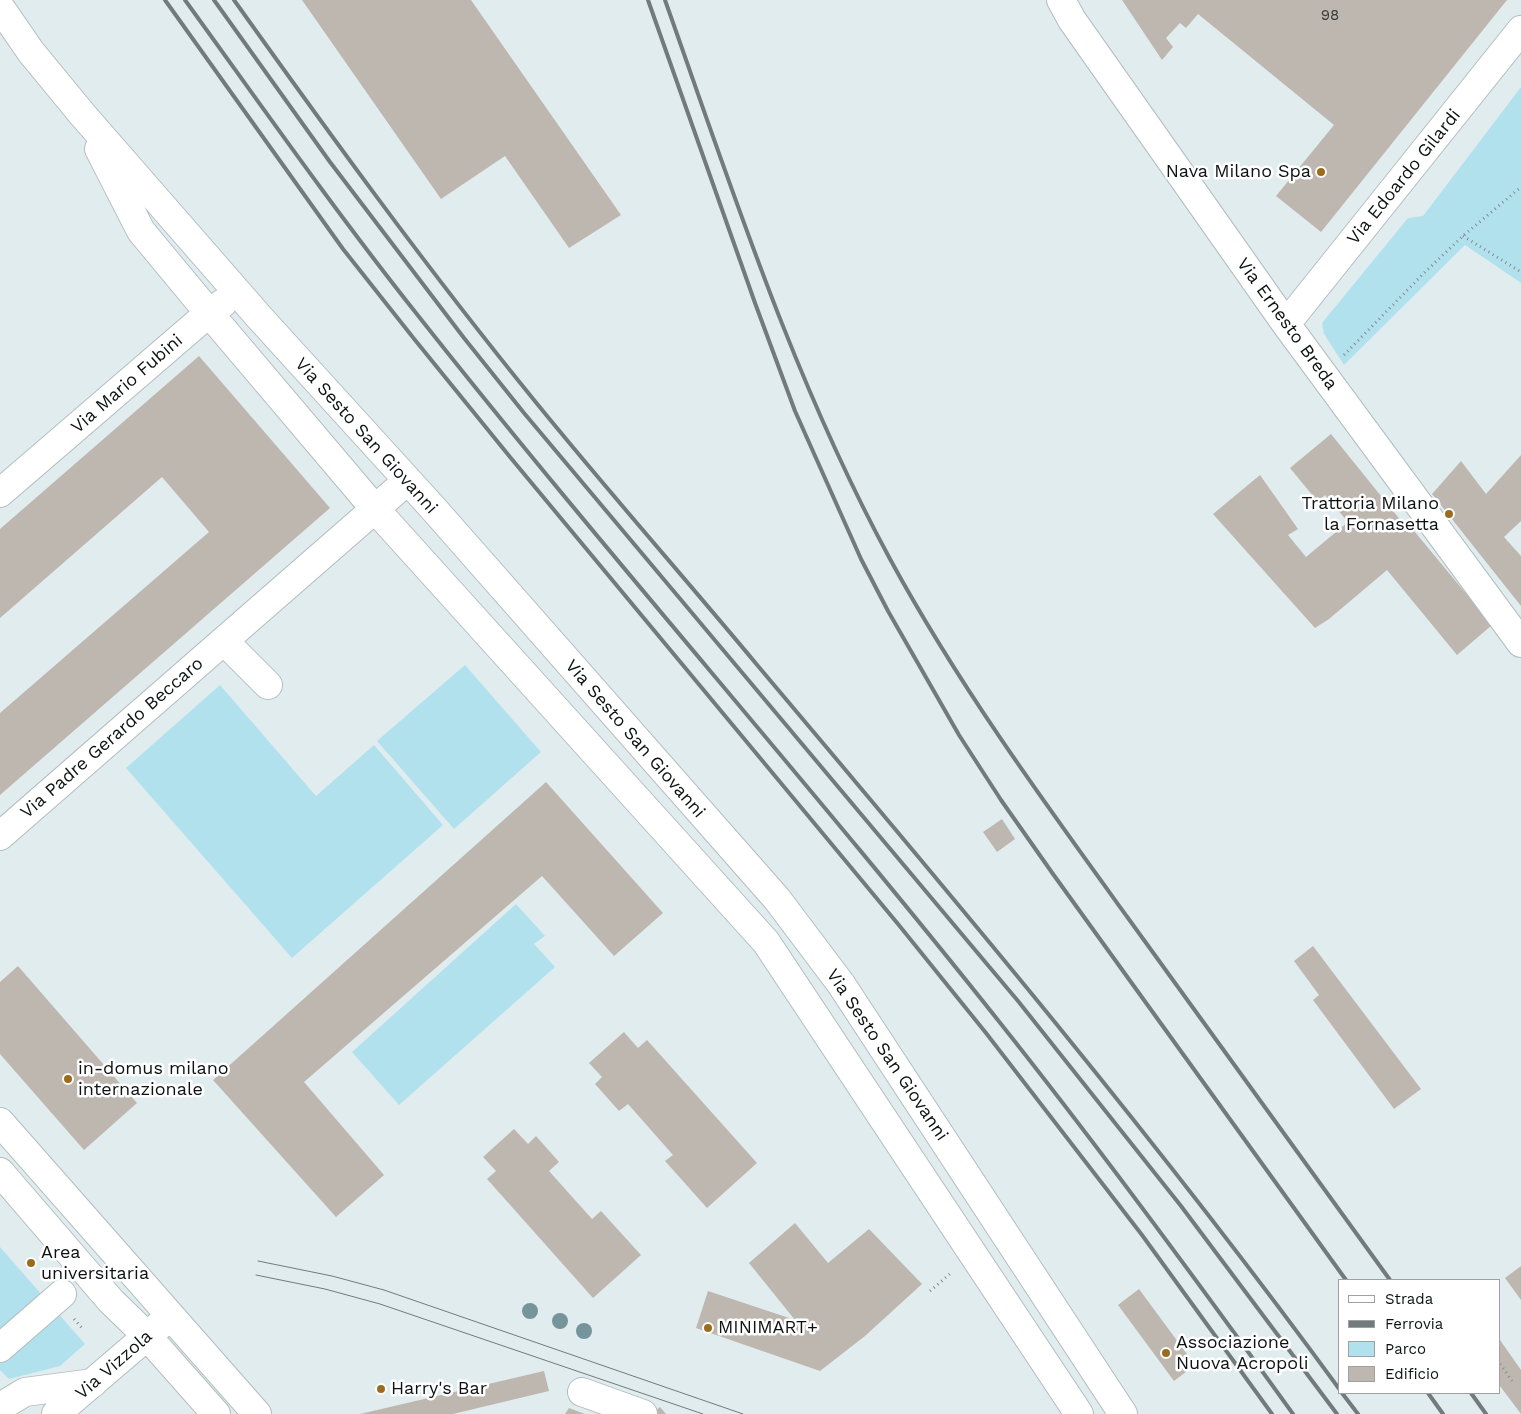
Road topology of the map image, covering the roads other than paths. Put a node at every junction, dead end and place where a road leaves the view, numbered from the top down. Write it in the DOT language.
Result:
graph roads {
  1 [pos="1061,0"];
  2 [pos="0,7"];
  3 [pos="1521,30"];
  4 [pos="82,114"];
  5 [pos="209,313"];
  6 [pos="260,318"];
  7 [pos="1286,324"];
  8 [pos="407,481"];
  9 [pos="0,493"];
  10 [pos="375,509"];
  11 [pos="224,640"];
  12 [pos="1521,643"];
  13 [pos="268,685"];
  14 [pos="0,836"];
  15 [pos="0,1122"];
  16 [pos="0,1172"];
  17 [pos="62,1294"];
  18 [pos="171,1316"];
  19 [pos="147,1336"];
  20 [pos="0,1348"];
  21 [pos="93,1383"];
  22 [pos="582,1392"];
  23 [pos="0,1407"];
  24 [pos="56,1414"];
  25 [pos="216,1414"];
  26 [pos="257,1414"];
  27 [pos="643,1414"];
  28 [pos="1079,1414"];
  29 [pos="1123,1414"];
  1 -- 7 [label="street, Via Ernesto Breda"];
  2 -- 4 [label="street, Via Sesto San Giovanni"];
  3 -- 7 [label="street, Via Edoardo Gilardi"];
  4 -- 5 [label="street, Via Sesto San Giovanni"];
  4 -- 6 [label="street, Via Sesto San Giovanni"];
  5 -- 6 [label="street, Via Mario Fubini"];
  5 -- 9 [label="street, Via Mario Fubini"];
  5 -- 10 [label="street, Via Sesto San Giovanni"];
  6 -- 8 [label="street, Via Sesto San Giovanni"];
  7 -- 12 [label="street, Via Ernesto Breda"];
  8 -- 10 [label="street, Via Padre Gerardo Beccaro"];
  8 -- 29 [label="street, Via Sesto San Giovanni"];
  10 -- 11 [label="street, Via Padre Gerardo Beccaro"];
  10 -- 28 [label="street, Via Sesto San Giovanni"];
  11 -- 13 [label="street"];
  11 -- 14 [label="street, Via Padre Gerardo Beccaro"];
  15 -- 18 [label="street"];
  16 -- 19 [label="street"];
  17 -- 20 [label="street"];
  18 -- 19 [label="street, Via Vizzola"];
  18 -- 26 [label="street"];
  19 -- 21 [label="street, Via Vizzola"];
  19 -- 25 [label="street"];
  21 -- 23 [label="street"];
  21 -- 24 [label="street, Via Vizzola"];
  22 -- 27 [label="street"];
}
